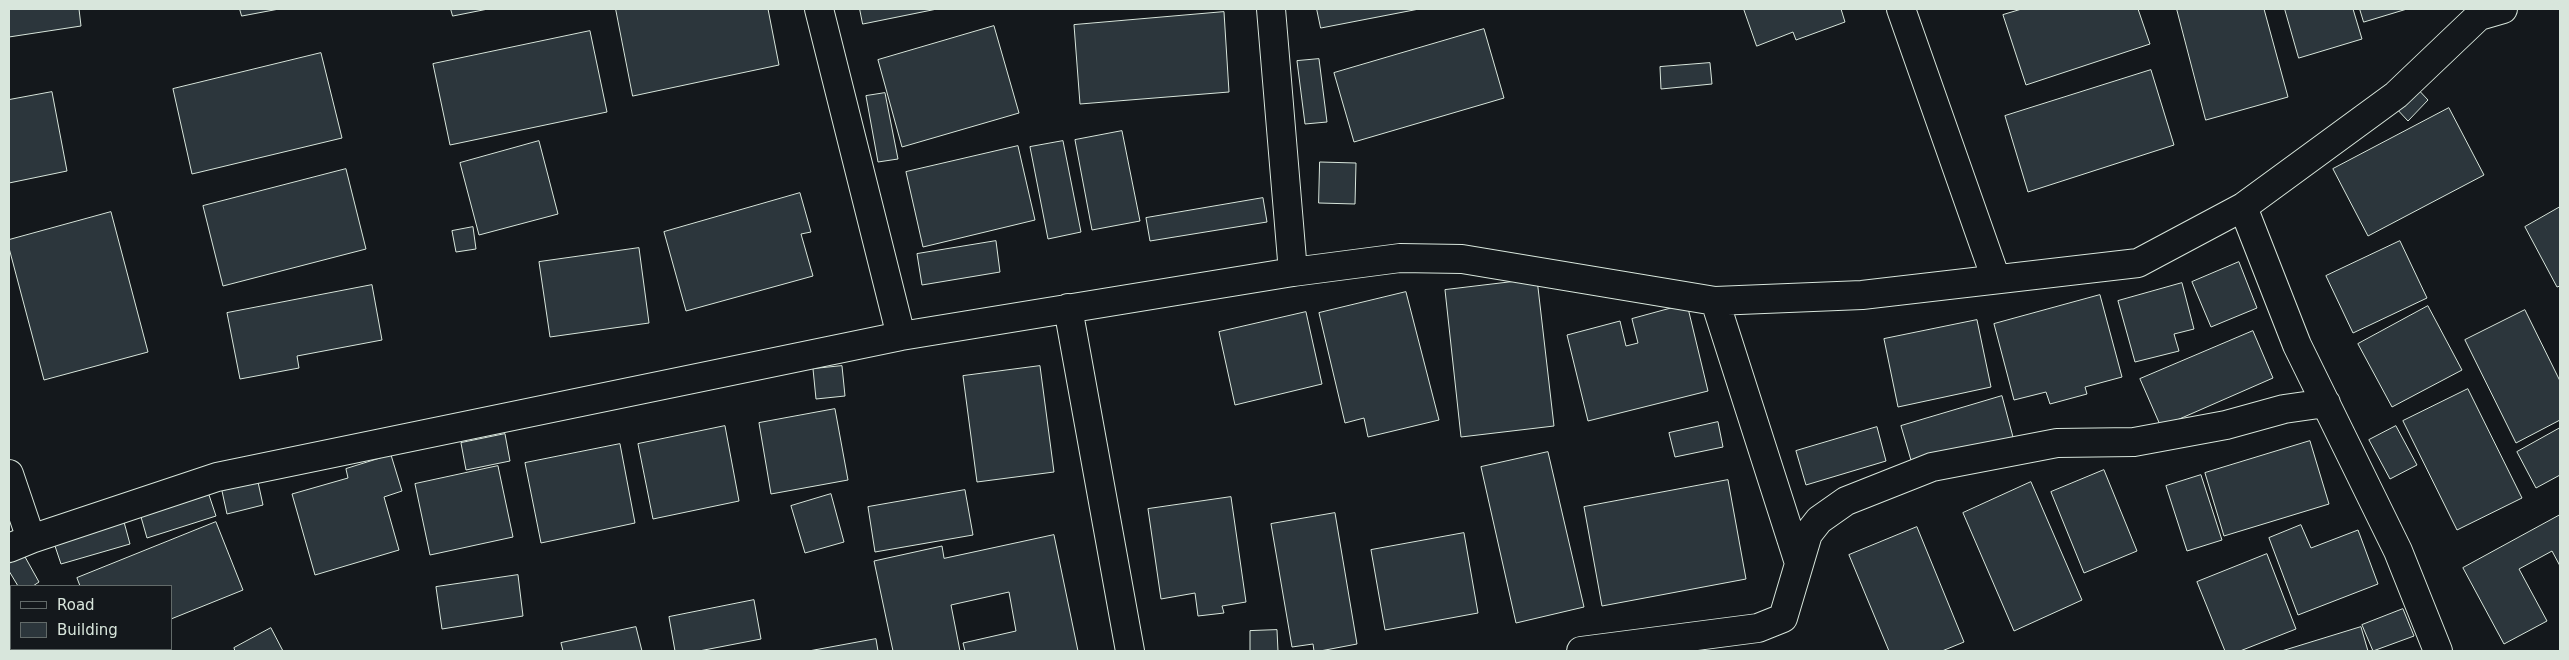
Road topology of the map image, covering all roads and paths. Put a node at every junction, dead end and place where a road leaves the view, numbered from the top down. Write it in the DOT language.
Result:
graph roads {
  1 [pos="818,9"];
  2 [pos="1271,9"];
  3 [pos="1901,9"];
  4 [pos="2486,11"];
  5 [pos="2243,207"];
  6 [pos="1293,272"];
  7 [pos="1996,279"];
  8 [pos="1715,301"];
  9 [pos="1068,308"];
  10 [pos="901,336"];
  11 [pos="2326,403"];
  12 [pos="9,474"];
  13 [pos="20,544"];
  14 [pos="1798,560"];
  15 [pos="1130,651"];
  16 [pos="1581,651"];
  17 [pos="2438,651"];
  1 -- 10 [label="street"];
  2 -- 6 [label="street"];
  3 -- 7 [label="street"];
  4 -- 5 [label="street"];
  5 -- 7 [label="street"];
  5 -- 11 [label="street"];
  6 -- 8 [label="street"];
  6 -- 9 [label="street"];
  7 -- 8 [label="street"];
  8 -- 14 [label="street"];
  9 -- 10 [label="street"];
  9 -- 15 [label="street"];
  10 -- 13 [label="street"];
  11 -- 14 [label="street"];
  11 -- 17 [label="street"];
  12 -- 13 [label="street"];
  14 -- 16 [label="street"];
}
